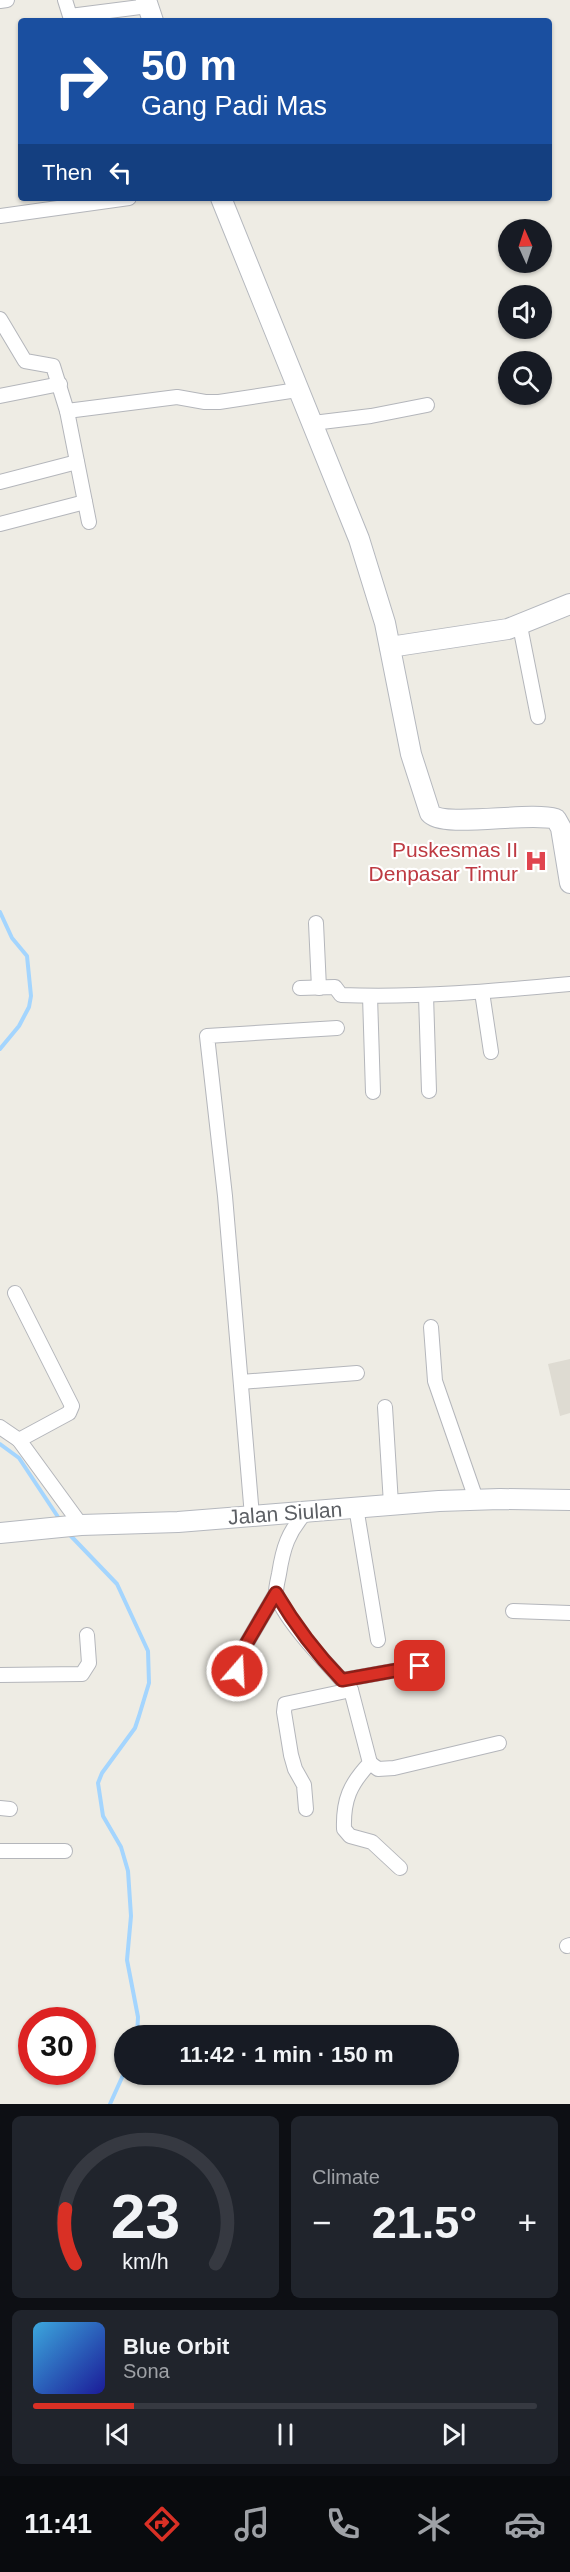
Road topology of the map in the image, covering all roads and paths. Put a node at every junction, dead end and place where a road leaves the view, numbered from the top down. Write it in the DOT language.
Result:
graph roads {
  1 [pos="8,0"];
  2 [pos="64,0"];
  3 [pos="0,1"];
  4 [pos="149,9"];
  5 [pos="108,201"];
  6 [pos="222,201"];
  7 [pos="0,216"];
  8 [pos="0,319"];
  9 [pos="60,384"];
  10 [pos="297,390"];
  11 [pos="0,396"];
  12 [pos="427,405"];
  13 [pos="67,411"];
  14 [pos="313,423"];
  15 [pos="77,462"];
  16 [pos="0,482"];
  17 [pos="85,502"];
  18 [pos="89,522"];
  19 [pos="0,524"];
  20 [pos="570,604"];
  21 [pos="519,626"];
  22 [pos="390,647"];
  23 [pos="538,717"];
  24 [pos="563,819"];
  25 [pos="570,883"];
  26 [pos="316,922"];
  27 [pos="570,984"];
  28 [pos="300,988"];
  29 [pos="319,988"];
  30 [pos="482,992"];
  31 [pos="426,995"];
  32 [pos="370,996"];
  33 [pos="337,1028"];
  34 [pos="491,1052"];
  35 [pos="429,1091"];
  36 [pos="373,1092"];
  37 [pos="15,1293"];
  38 [pos="431,1327"];
  39 [pos="357,1373"];
  40 [pos="240,1382"];
  41 [pos="385,1407"];
  42 [pos="0,1427"];
  43 [pos="19,1440"];
  44 [pos="476,1499"];
  45 [pos="570,1500"];
  46 [pos="392,1504"];
  47 [pos="356,1507"];
  48 [pos="299,1513"];
  49 [pos="258,1515"];
  50 [pos="63,1527"];
  51 [pos="0,1533"];
  52 [pos="276,1593"];
  53 [pos="513,1611"];
  54 [pos="570,1613"];
  55 [pos="87,1635"];
  56 [pos="378,1640"];
  57 [pos="420,1666"];
  58 [pos="237,1671"];
  59 [pos="0,1675"];
  60 [pos="346,1685"];
  61 [pos="500,1743"];
  62 [pos="370,1763"];
  63 [pos="306,1809"];
  64 [pos="0,1851"];
  65 [pos="65,1851"];
  66 [pos="400,1868"];
  1 -- 3 [label="street"];
  2 -- 4 [label="street"];
  5 -- 7 [label="street"];
  6 -- 10 [label="street"];
  8 -- 9 [label="street"];
  9 -- 11 [label="street"];
  9 -- 13 [label="street"];
  10 -- 13 [label="street"];
  10 -- 14 [label="street"];
  12 -- 14 [label="street"];
  13 -- 15 [label="street"];
  14 -- 22 [label="street"];
  15 -- 16 [label="street"];
  15 -- 17 [label="street"];
  17 -- 18 [label="street"];
  17 -- 19 [label="street"];
  20 -- 21 [label="street"];
  21 -- 22 [label="street"];
  21 -- 23 [label="street"];
  22 -- 24 [label="street"];
  24 -- 25 [label="street"];
  26 -- 29 [label="street"];
  27 -- 30 [label="street"];
  28 -- 29 [label="street"];
  29 -- 32 [label="street"];
  30 -- 31 [label="street"];
  30 -- 34 [label="street"];
  31 -- 32 [label="street"];
  31 -- 35 [label="street"];
  32 -- 36 [label="street"];
  33 -- 40 [label="street"];
  37 -- 43 [label="street"];
  38 -- 44 [label="street"];
  39 -- 40 [label="street"];
  40 -- 49 [label="street"];
  41 -- 46 [label="street"];
  42 -- 43 [label="street"];
  43 -- 50 [label="street"];
  44 -- 45 [label="street, Jalan Siulan"];
  44 -- 46 [label="street, Jalan Siulan"];
  46 -- 47 [label="street, Jalan Siulan"];
  47 -- 48 [label="street, Jalan Siulan"];
  47 -- 56 [label="street"];
  48 -- 49 [label="street, Jalan Siulan"];
  48 -- 52 [label="street"];
  49 -- 50 [label="street, Jalan Siulan"];
  50 -- 51 [label="street, Jalan Siulan"];
  52 -- 58 [label="street"];
  52 -- 60 [label="street"];
  53 -- 54 [label="street"];
  55 -- 59 [label="street"];
  57 -- 60 [label="street"];
  60 -- 62 [label="street"];
  60 -- 63 [label="street"];
  61 -- 62 [label="street"];
  62 -- 66 [label="street"];
  64 -- 65 [label="street"];
}
